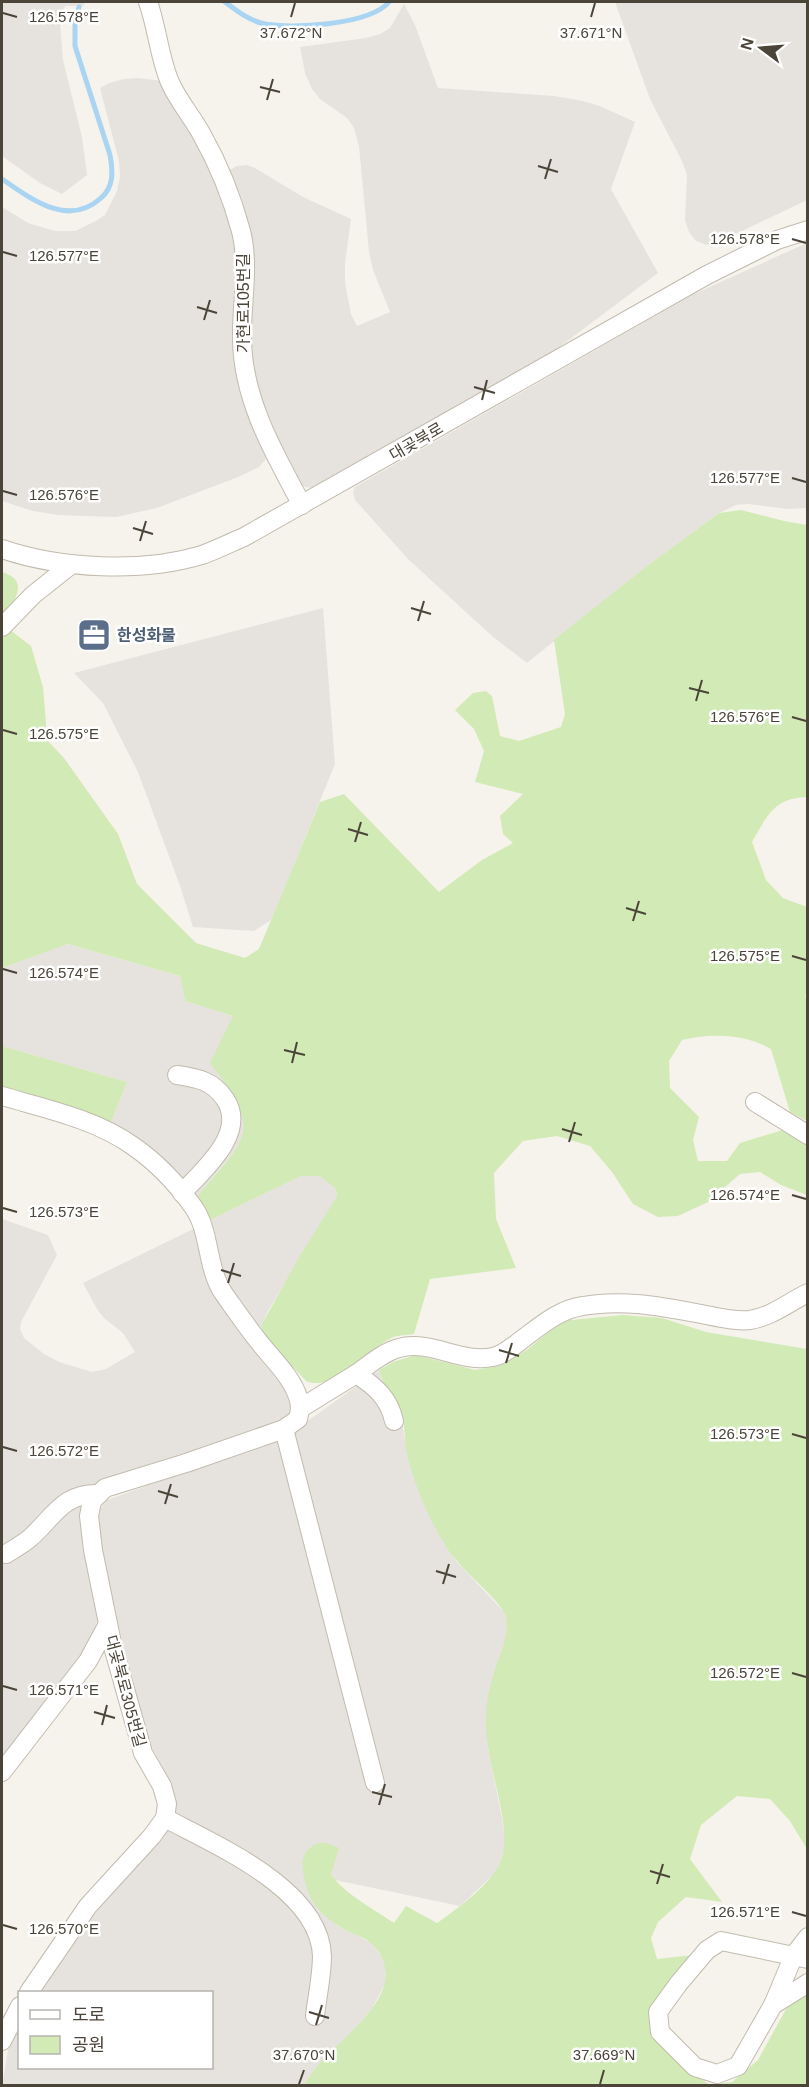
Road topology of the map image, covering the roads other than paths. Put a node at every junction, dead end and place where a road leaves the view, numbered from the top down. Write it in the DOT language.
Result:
graph roads {
  1 [pos="148,2"];
  2 [pos="807,230"];
  3 [pos="302,505"];
  4 [pos="2,549"];
  5 [pos="72,564"];
  6 [pos="2,627"];
  7 [pos="177,1075"];
  8 [pos="2,1096"];
  9 [pos="755,1102"];
  10 [pos="807,1135"];
  11 [pos="182,1192"];
  12 [pos="807,1293"];
  13 [pos="356,1374"];
  14 [pos="301,1408"];
  15 [pos="394,1421"];
  16 [pos="284,1429"];
  17 [pos="99,1494"];
  18 [pos="6,1554"];
  19 [pos="108,1624"];
  20 [pos="2,1772"];
  21 [pos="375,1783"];
  22 [pos="165,1818"];
  23 [pos="807,1937"];
  24 [pos="801,1957"];
  25 [pos="807,1983"];
  26 [pos="30,1991"];
  27 [pos="772,2005"];
  28 [pos="18,2010"];
  29 [pos="315,2016"];
  30 [pos="2,2041"];
  1 -- 3 [label="street, 가현로105번길"];
  2 -- 3 [label="street, 대곶북로"];
  3 -- 5 [label="street, 대곶북로"];
  4 -- 5 [label="street, 대곶북로"];
  5 -- 6 [label="street"];
  7 -- 11 [label="street"];
  8 -- 11 [label="street"];
  9 -- 10 [label="street"];
  11 -- 14 [label="street"];
  12 -- 13 [label="street"];
  13 -- 14 [label="street"];
  13 -- 15 [label="street"];
  14 -- 16 [label="street"];
  16 -- 17 [label="street"];
  16 -- 21 [label="street"];
  17 -- 18 [label="street"];
  17 -- 19 [label="street, 대곶북로305번길"];
  19 -- 20 [label="street, 대곶북로305번길"];
  19 -- 22 [label="street, 대곶북로305번길"];
  22 -- 26 [label="street"];
  22 -- 29 [label="street"];
  23 -- 24 [label="street"];
  24 -- 27 [label="street"];
  24 -- 27 [label="street"];
  25 -- 27 [label="street"];
  28 -- 30 [label="street"];
}
